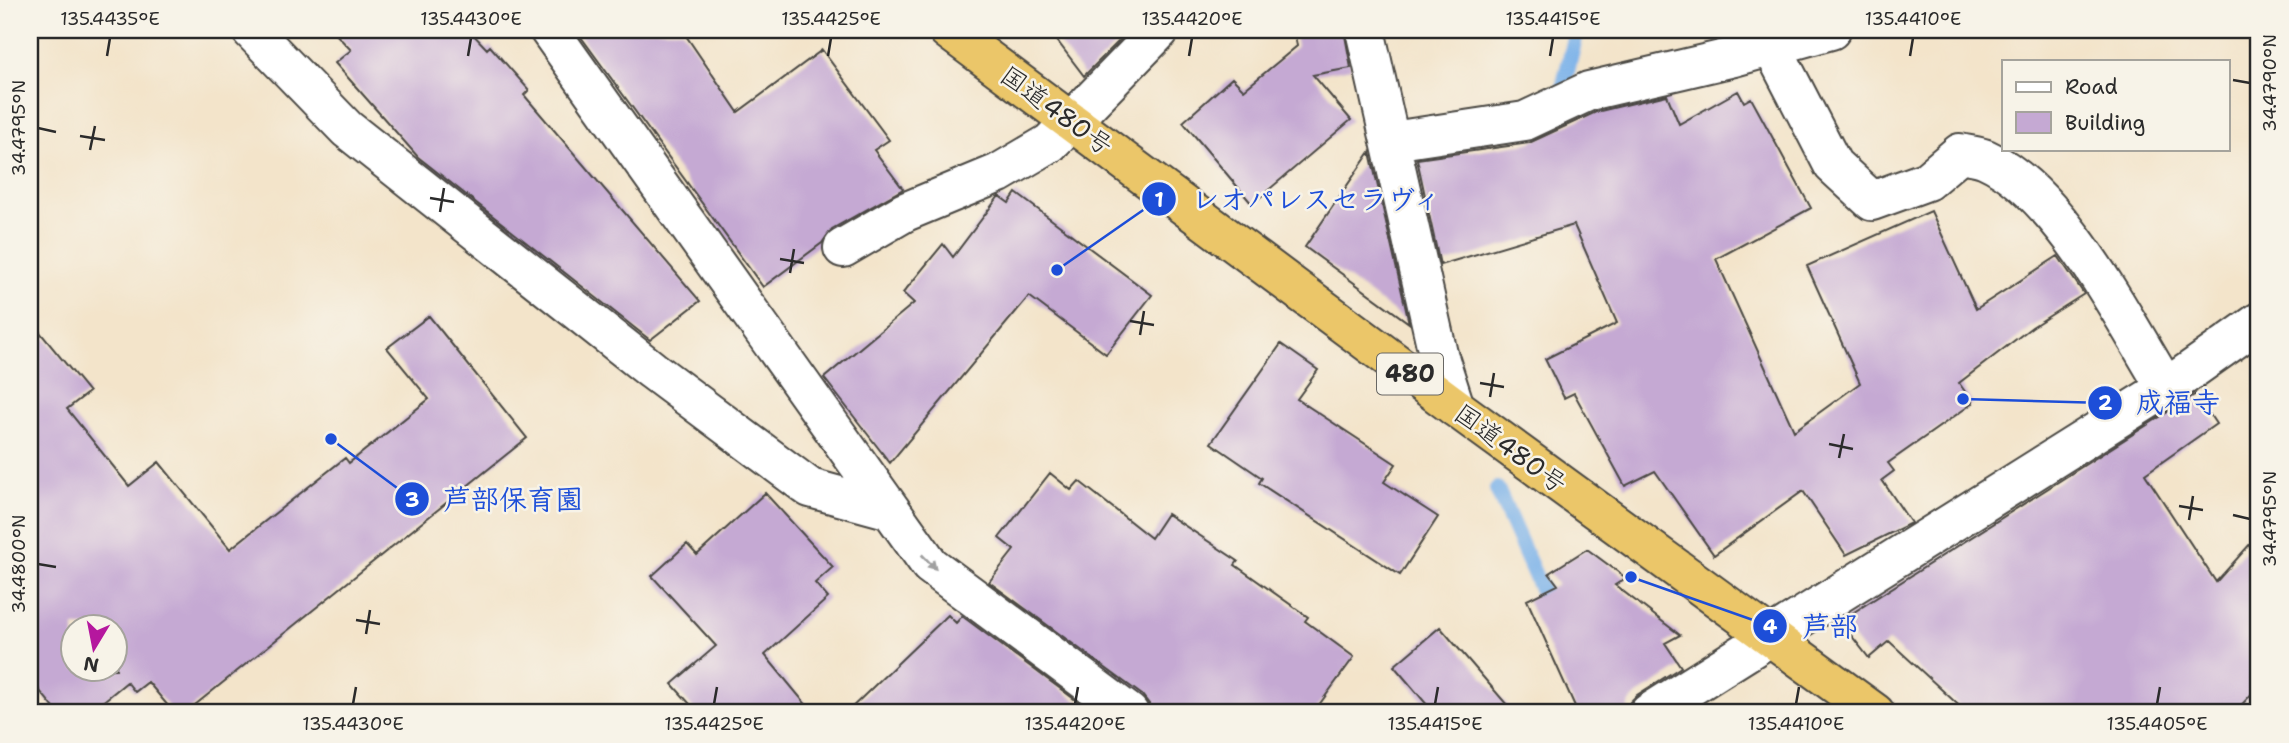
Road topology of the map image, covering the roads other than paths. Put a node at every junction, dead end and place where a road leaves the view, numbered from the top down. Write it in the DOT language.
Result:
graph roads {
  1 [pos="251,30"];
  2 [pos="549,30"];
  3 [pos="948,30"];
  4 [pos="1160,30"];
  5 [pos="1365,30"];
  6 [pos="1831,30"];
  7 [pos="1770,38"];
  8 [pos="1072,121"];
  9 [pos="1392,141"];
  10 [pos="843,248"];
  11 [pos="2259,322"];
  12 [pos="2166,388"];
  13 [pos="1455,407"];
  14 [pos="887,509"];
  15 [pos="1772,639"];
  16 [pos="1129,713"];
  17 [pos="1649,713"];
  18 [pos="1875,713"];
  1 -- 14 [label="street"];
  2 -- 14 [label="street"];
  3 -- 8 [label="highway, 国道480号 / 480"];
  4 -- 8 [label="street"];
  5 -- 9 [label="street"];
  6 -- 7 [label="street"];
  7 -- 9 [label="street"];
  7 -- 12 [label="street"];
  8 -- 10 [label="street"];
  8 -- 13 [label="highway, 国道480号 / 480"];
  9 -- 13 [label="street"];
  11 -- 12 [label="street"];
  12 -- 15 [label="street"];
  13 -- 15 [label="highway, 国道480号 / 480"];
  14 -- 16 [label="street, one-way"];
  15 -- 17 [label="street"];
  15 -- 18 [label="highway, 国道480号 / 480"];
}
